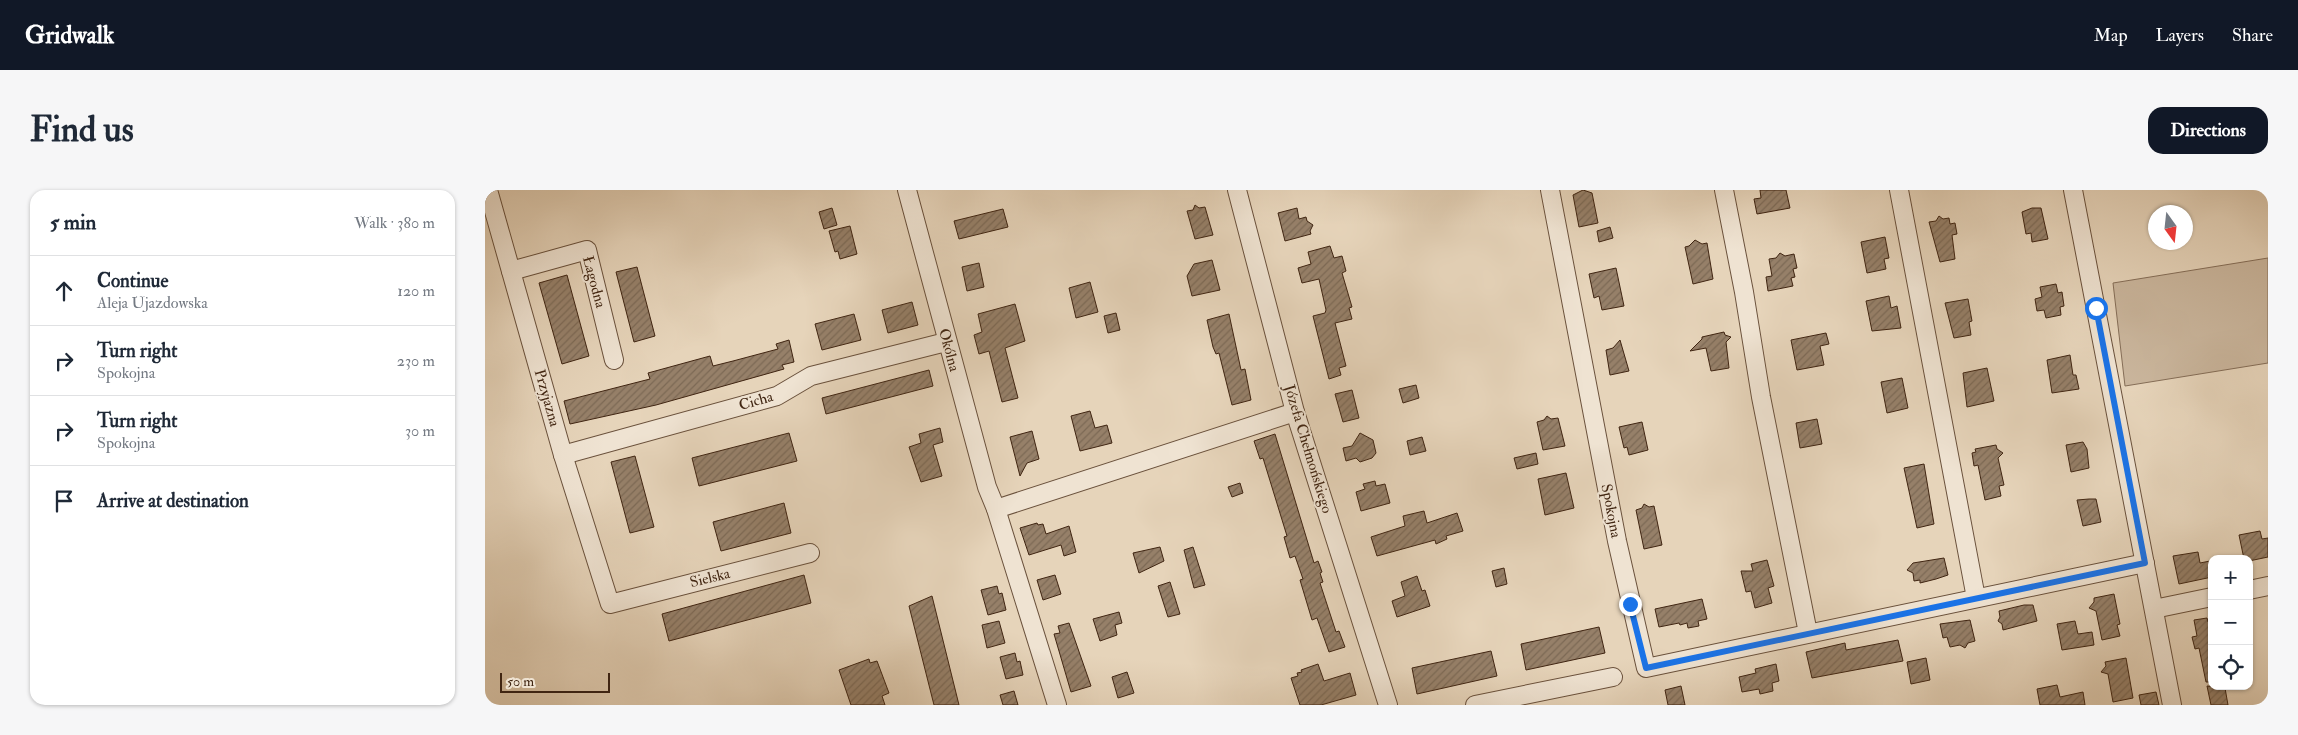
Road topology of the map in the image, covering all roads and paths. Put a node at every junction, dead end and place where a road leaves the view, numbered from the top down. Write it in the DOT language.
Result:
graph roads {
  1 [pos="488,190"];
  2 [pos="907,190"];
  3 [pos="1237,190"];
  4 [pos="1551,190"];
  5 [pos="1724,190"];
  6 [pos="1899,190"];
  7 [pos="2073,190"];
  8 [pos="511,271"];
  9 [pos="946,342"];
  10 [pos="614,360"];
  11 [pos="1295,412"];
  12 [pos="563,455"];
  13 [pos="996,509"];
  14 [pos="810,553"];
  15 [pos="2145,563"];
  16 [pos="2268,586"];
  17 [pos="2253,589"];
  18 [pos="1977,598"];
  19 [pos="2208,598"];
  20 [pos="610,604"];
  21 [pos="2154,609"];
  22 [pos="1808,633"];
  23 [pos="1613,677"];
  24 [pos="1057,705"];
  25 [pos="1388,705"];
  26 [pos="1475,705"];
  27 [pos="2172,705"];
  1 -- 8 [label="street, Przyjazna"];
  2 -- 9 [label="street, Okólna"];
  3 -- 11 [label="street, Józefa Chełmońskiego"];
  4 -- 22 [label="street, Spokojna"];
  5 -- 22 [label="street"];
  6 -- 18 [label="street"];
  7 -- 15 [label="street"];
  8 -- 10 [label="street, Łagodna"];
  8 -- 12 [label="street, Przyjazna"];
  9 -- 12 [label="street, Cicha"];
  9 -- 13 [label="street, Okólna"];
  11 -- 13 [label="street"];
  11 -- 25 [label="street, Józefa Chełmońskiego"];
  12 -- 20 [label="street, Przyjazna"];
  13 -- 24 [label="street, Okólna"];
  14 -- 20 [label="street, Sielska"];
  15 -- 18 [label="street, Spokojna"];
  15 -- 21 [label="street"];
  16 -- 17 [label="street"];
  18 -- 22 [label="street, Spokojna"];
  19 -- 21 [label="street"];
  21 -- 27 [label="street"];
  23 -- 26 [label="street"];
}
